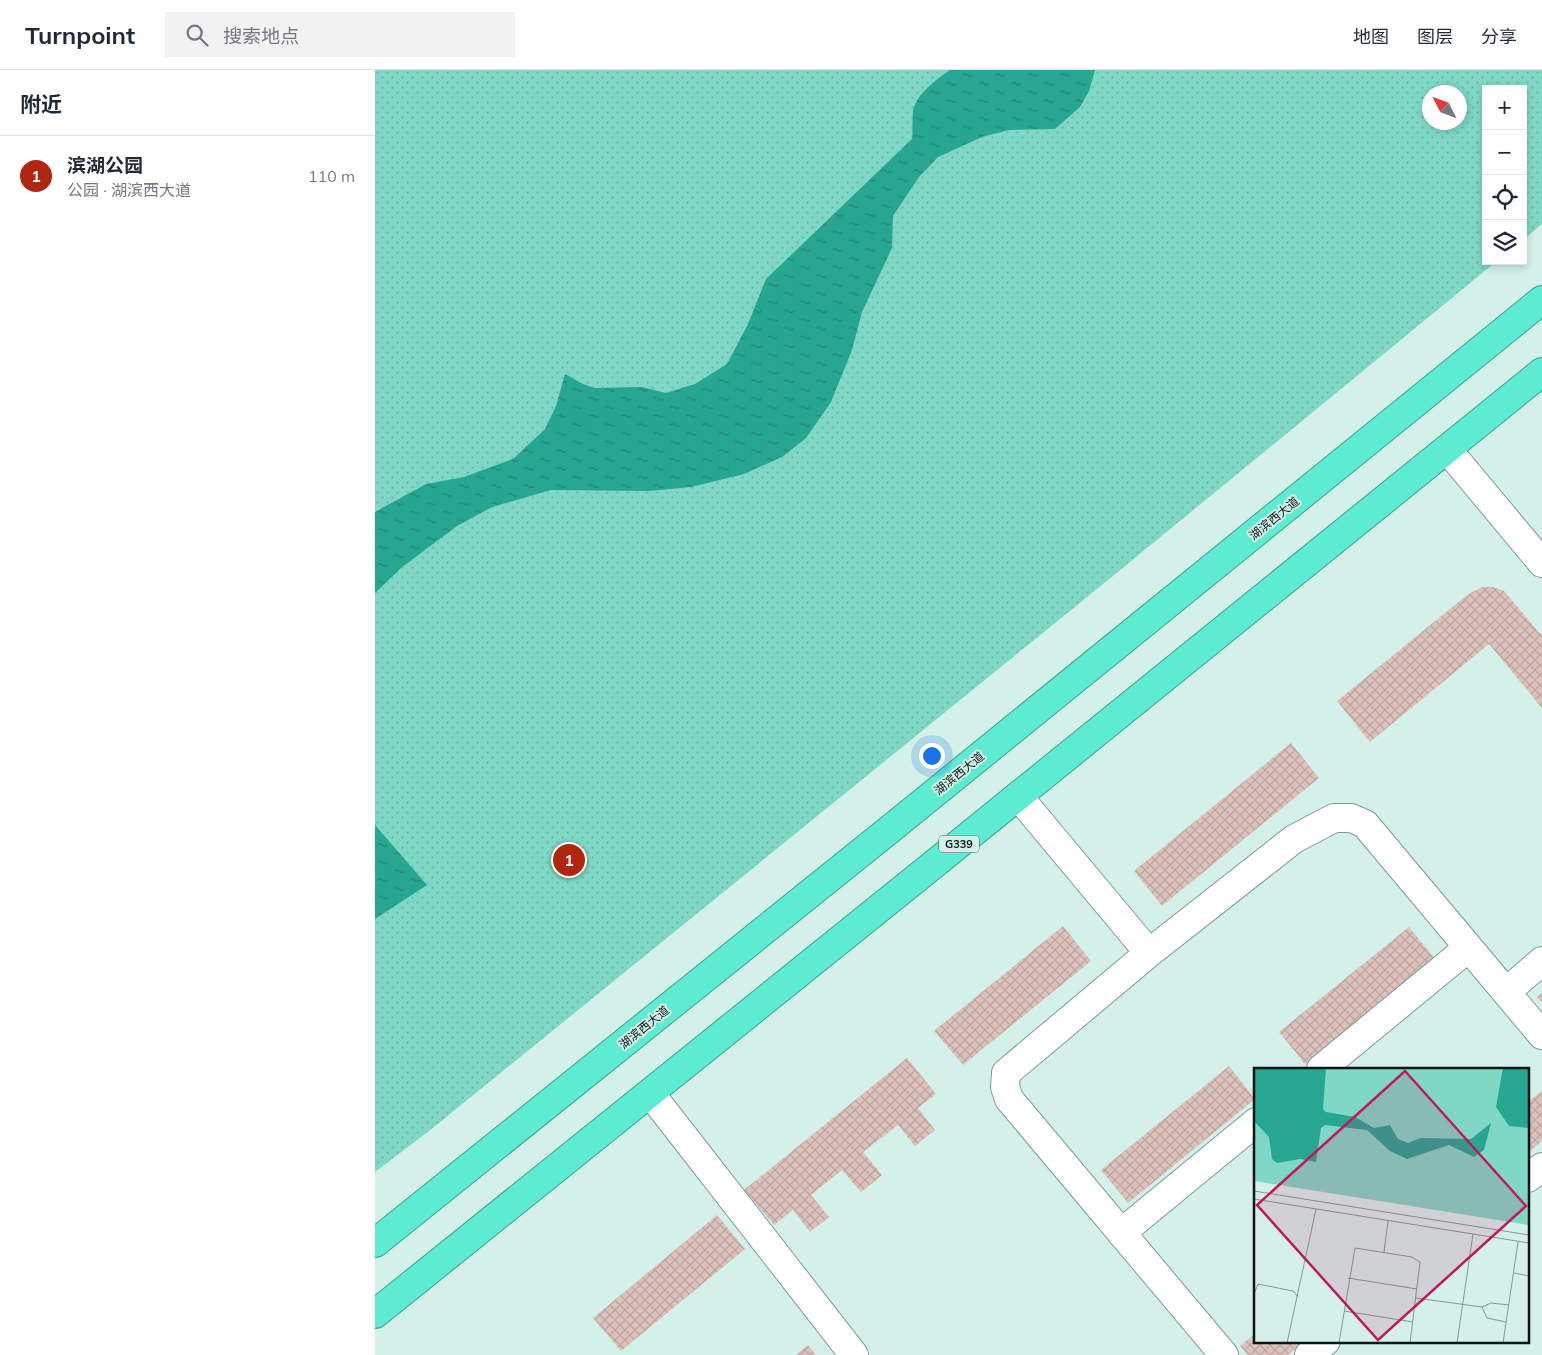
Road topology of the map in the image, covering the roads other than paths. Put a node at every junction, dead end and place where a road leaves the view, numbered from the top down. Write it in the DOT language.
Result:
graph roads {
  1 [pos="1542,300"];
  2 [pos="1542,372"];
  3 [pos="1447,449"];
  4 [pos="1542,563"];
  5 [pos="1018,796"];
  6 [pos="1468,948"];
  7 [pos="1149,953"];
  8 [pos="1542,961"];
  9 [pos="1506,992"];
  10 [pos="1542,1035"];
  11 [pos="1322,1068"];
  12 [pos="650,1093"];
  13 [pos="1254,1124"];
  14 [pos="1542,1167"];
  15 [pos="1529,1177"];
  16 [pos="1121,1233"];
  17 [pos="375,1243"];
  18 [pos="375,1314"];
  19 [pos="1325,1342"];
  20 [pos="855,1355"];
  21 [pos="1223,1355"];
  22 [pos="1309,1355"];
  1 -- 17 [label="highway, 湖滨西大道"];
  2 -- 3 [label="highway, G339"];
  3 -- 4 [label="street"];
  3 -- 5 [label="highway, G339"];
  5 -- 7 [label="street"];
  5 -- 12 [label="highway, G339"];
  6 -- 7 [label="street"];
  6 -- 9 [label="street"];
  6 -- 11 [label="street"];
  7 -- 16 [label="street"];
  8 -- 9 [label="street"];
  9 -- 10 [label="street"];
  12 -- 18 [label="highway, G339"];
  12 -- 20 [label="street"];
  13 -- 16 [label="street"];
  14 -- 15 [label="street"];
  16 -- 21 [label="street"];
  19 -- 22 [label="street"];
}
